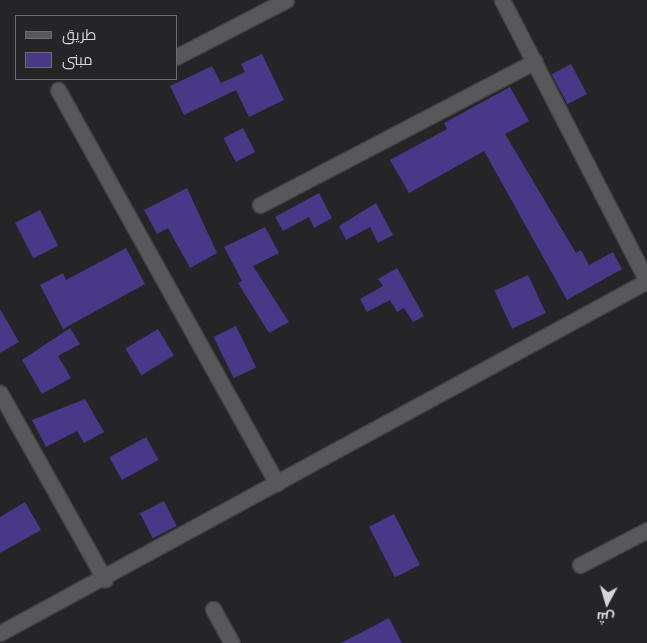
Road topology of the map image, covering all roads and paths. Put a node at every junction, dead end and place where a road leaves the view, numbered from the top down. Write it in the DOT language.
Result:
graph roads {
  1 [pos="286,0"];
  2 [pos="502,0"];
  3 [pos="178,56"];
  4 [pos="535,61"];
  5 [pos="58,90"];
  6 [pos="260,205"];
  7 [pos="647,281"];
  8 [pos="0,393"];
  9 [pos="277,484"];
  10 [pos="647,530"];
  11 [pos="580,565"];
  12 [pos="105,580"];
  13 [pos="213,608"];
  14 [pos="0,633"];
  15 [pos="232,643"];
  1 -- 3 [label="street"];
  2 -- 4 [label="street"];
  4 -- 6 [label="street"];
  4 -- 7 [label="street"];
  5 -- 9 [label="street"];
  7 -- 9 [label="street"];
  8 -- 12 [label="street"];
  9 -- 12 [label="street"];
  10 -- 11 [label="street"];
  12 -- 14 [label="street"];
  13 -- 15 [label="street"];
}
